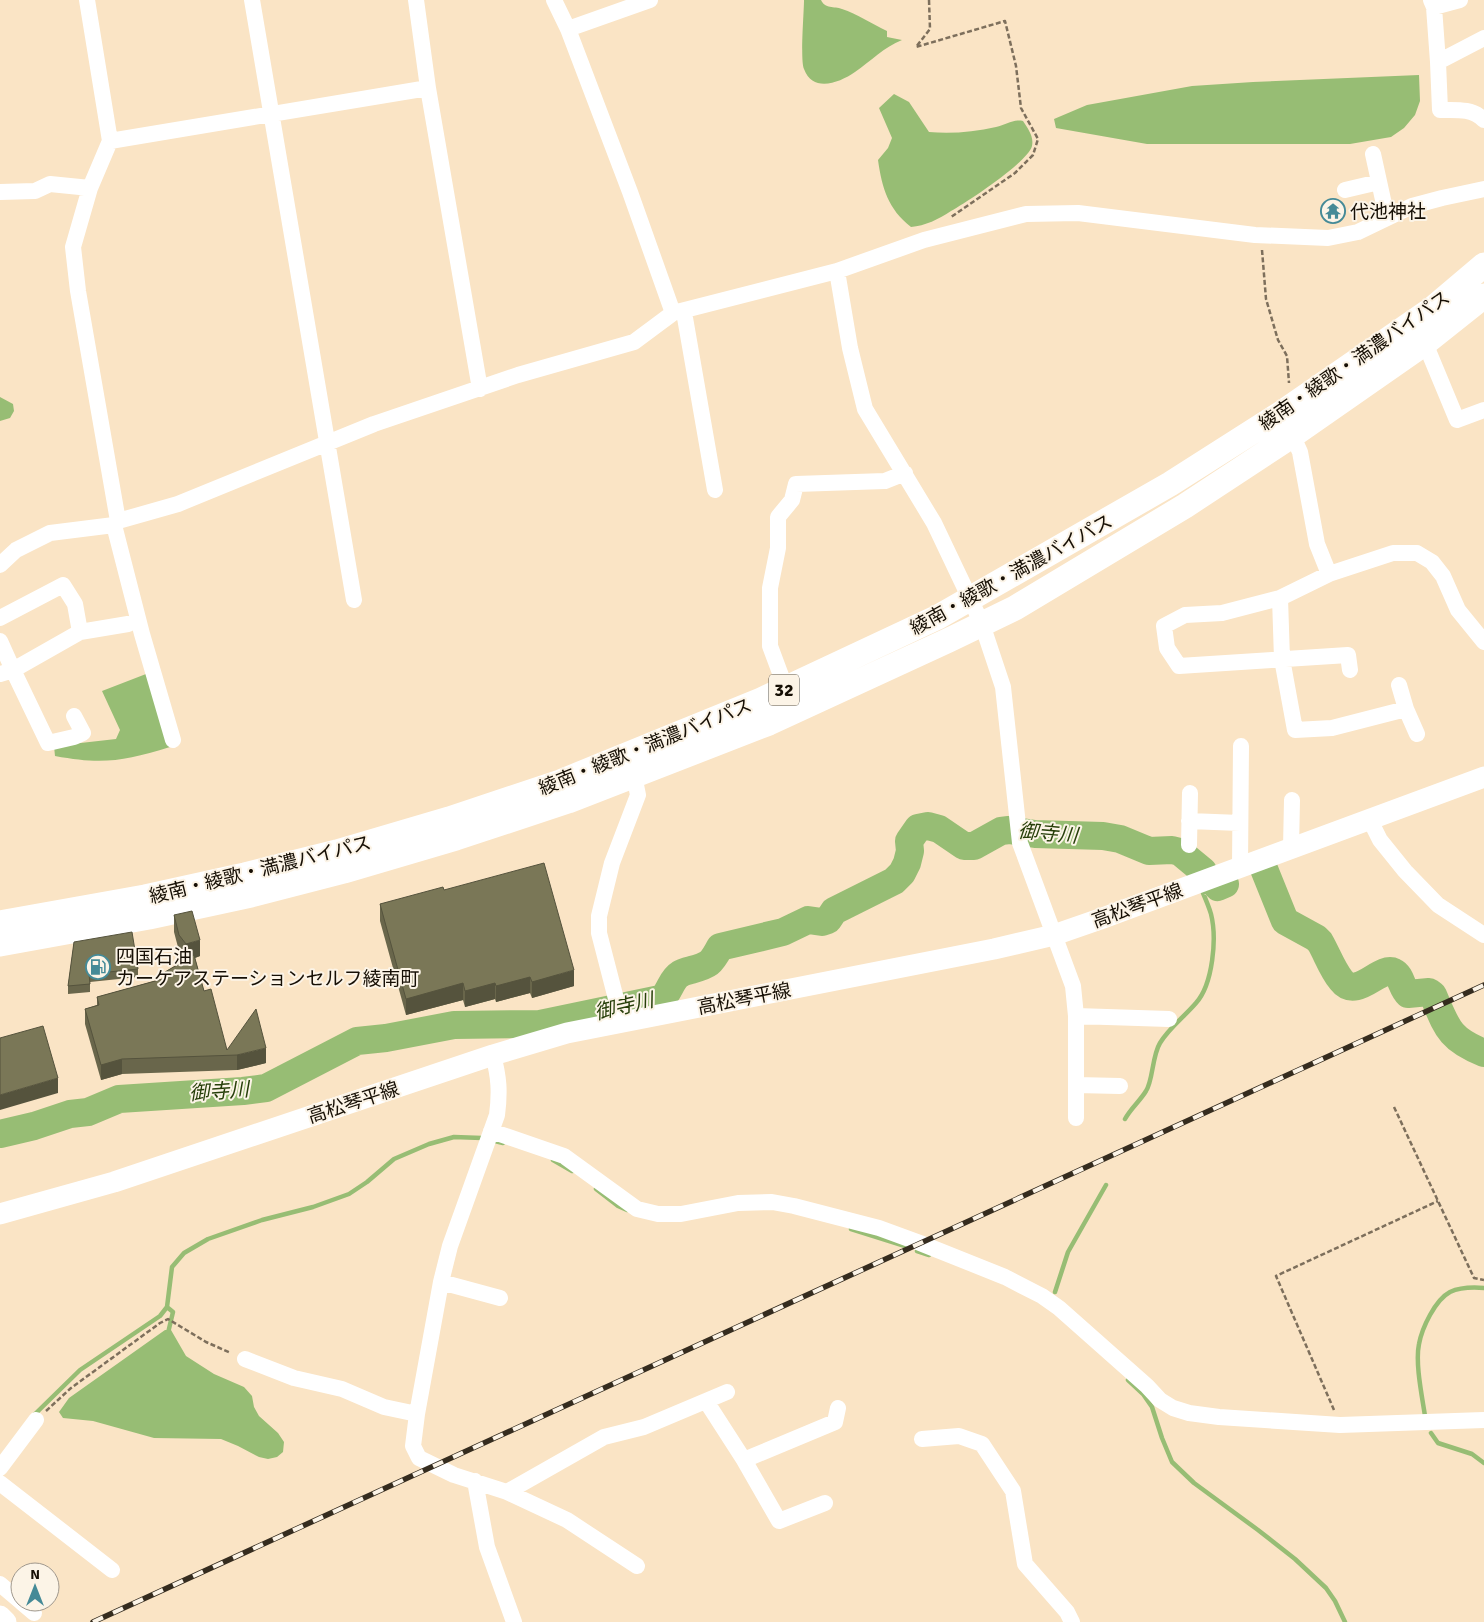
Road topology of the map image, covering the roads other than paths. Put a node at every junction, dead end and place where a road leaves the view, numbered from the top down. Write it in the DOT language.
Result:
graph roads {
  1 [pos="87,0"];
  2 [pos="252,0"];
  3 [pos="416,0"];
  4 [pos="554,0"];
  5 [pos="650,0"];
  6 [pos="1460,0"];
  7 [pos="1433,3"];
  8 [pos="568,29"];
  9 [pos="1484,38"];
  10 [pos="1438,62"];
  11 [pos="428,88"];
  12 [pos="271,113"];
  13 [pos="1484,120"];
  14 [pos="110,141"];
  15 [pos="1373,154"];
  16 [pos="1379,182"];
  17 [pos="90,188"];
  18 [pos="1484,189"];
  19 [pos="1345,190"];
  20 [pos="0,192"];
  21 [pos="1387,218"];
  22 [pos="1484,265"];
  23 [pos="837,271"];
  24 [pos="1484,296"];
  25 [pos="679,313"];
  26 [pos="1425,343"];
  27 [pos="480,389"];
  28 [pos="1484,410"];
  29 [pos="1280,414"];
  30 [pos="1293,435"];
  31 [pos="328,442"];
  32 [pos="905,474"];
  33 [pos="715,490"];
  34 [pos="116,523"];
  35 [pos="0,565"];
  36 [pos="1329,574"];
  37 [pos="1280,598"];
  38 [pos="971,599"];
  39 [pos="354,600"];
  40 [pos="0,618"];
  41 [pos="128,624"];
  42 [pos="982,624"];
  43 [pos="80,632"];
  44 [pos="0,641"];
  45 [pos="1484,642"];
  46 [pos="1282,659"];
  47 [pos="1350,670"];
  48 [pos="6,672"];
  49 [pos="1399,685"];
  50 [pos="786,689"];
  51 [pos="1406,709"];
  52 [pos="74,716"];
  53 [pos="1417,734"];
  54 [pos="173,740"];
  55 [pos="1241,746"];
  56 [pos="634,775"];
  57 [pos="1484,777"];
  58 [pos="1190,793"];
  59 [pos="1292,800"];
  60 [pos="1369,818"];
  61 [pos="1189,821"];
  62 [pos="1240,823"];
  63 [pos="1189,845"];
  64 [pos="1291,848"];
  65 [pos="1240,867"];
  66 [pos="0,923"];
  67 [pos="1054,935"];
  68 [pos="1484,935"];
  69 [pos="0,944"];
  70 [pos="620,1013"];
  71 [pos="1076,1016"];
  72 [pos="1169,1020"];
  73 [pos="493,1055"];
  74 [pos="1076,1085"];
  75 [pos="1120,1086"];
  76 [pos="1076,1118"];
  77 [pos="489,1137"];
  78 [pos="0,1214"];
  79 [pos="441,1282"];
  80 [pos="500,1298"];
  81 [pos="245,1359"];
  82 [pos="726,1392"];
  83 [pos="706,1401"];
  84 [pos="838,1408"];
  85 [pos="417,1414"];
  86 [pos="36,1420"];
  87 [pos="1484,1420"];
  88 [pos="922,1439"];
  89 [pos="744,1460"];
  90 [pos="0,1468"];
  91 [pos="475,1480"];
  92 [pos="0,1483"];
  93 [pos="507,1492"];
  94 [pos="825,1504"];
  95 [pos="637,1566"];
  96 [pos="112,1570"];
  97 [pos="0,1584"];
  98 [pos="10,1593"];
  99 [pos="0,1616"];
  100 [pos="6,1622"];
  101 [pos="514,1622"];
  102 [pos="1072,1622"];
  1 -- 14 [label="street"];
  2 -- 12 [label="street"];
  3 -- 11 [label="street"];
  4 -- 8 [label="street"];
  5 -- 8 [label="street"];
  6 -- 7 [label="street"];
  7 -- 10 [label="street"];
  8 -- 25 [label="street"];
  9 -- 10 [label="street"];
  10 -- 13 [label="street"];
  11 -- 12 [label="street"];
  11 -- 27 [label="street"];
  12 -- 14 [label="street"];
  12 -- 31 [label="street"];
  14 -- 17 [label="street"];
  15 -- 16 [label="street"];
  16 -- 19 [label="street"];
  16 -- 21 [label="street"];
  17 -- 20 [label="street"];
  17 -- 34 [label="street"];
  18 -- 21 [label="street"];
  21 -- 23 [label="street"];
  22 -- 29 [label="highway, 綾南・綾歌・満濃バイパス / 32"];
  23 -- 25 [label="street"];
  23 -- 32 [label="street"];
  24 -- 26 [label="highway, 綾南・綾歌・満濃バイパス / 32"];
  25 -- 27 [label="street"];
  25 -- 33 [label="street"];
  26 -- 28 [label="street"];
  26 -- 30 [label="highway, 綾南・綾歌・満濃バイパス / 32"];
  27 -- 31 [label="street"];
  29 -- 30 [label="street"];
  29 -- 38 [label="highway, 綾南・綾歌・満濃バイパス / 32"];
  30 -- 36 [label="street"];
  30 -- 42 [label="highway, 綾南・綾歌・満濃バイパス / 32"];
  31 -- 34 [label="street"];
  31 -- 39 [label="street"];
  32 -- 38 [label="street"];
  32 -- 50 [label="street"];
  34 -- 35 [label="street"];
  34 -- 54 [label="street"];
  36 -- 37 [label="street"];
  36 -- 45 [label="street"];
  37 -- 46 [label="street"];
  37 -- 46 [label="street"];
  38 -- 42 [label="street"];
  38 -- 50 [label="highway, 綾南・綾歌・満濃バイパス / 32"];
  40 -- 43 [label="street"];
  41 -- 43 [label="street"];
  42 -- 56 [label="highway, 綾南・綾歌・満濃バイパス / 32"];
  42 -- 67 [label="street"];
  43 -- 48 [label="street"];
  44 -- 48 [label="street"];
  46 -- 47 [label="street"];
  46 -- 51 [label="street"];
  48 -- 52 [label="street"];
  49 -- 51 [label="street"];
  50 -- 66 [label="highway, 綾南・綾歌・満濃バイパス / 32"];
  51 -- 53 [label="street"];
  55 -- 62 [label="street"];
  56 -- 69 [label="highway, 綾南・綾歌・満濃バイパス / 32"];
  56 -- 70 [label="street"];
  57 -- 60 [label="main road, 高松琴平線"];
  58 -- 61 [label="street"];
  59 -- 64 [label="street"];
  60 -- 64 [label="main road, 高松琴平線"];
  60 -- 68 [label="street"];
  61 -- 62 [label="street"];
  61 -- 63 [label="street"];
  62 -- 65 [label="street"];
  64 -- 65 [label="main road, 高松琴平線"];
  65 -- 67 [label="main road, 高松琴平線"];
  67 -- 70 [label="main road, 高松琴平線"];
  67 -- 71 [label="street"];
  70 -- 73 [label="main road, 高松琴平線"];
  71 -- 72 [label="street"];
  71 -- 74 [label="street"];
  73 -- 77 [label="street"];
  73 -- 78 [label="main road, 高松琴平線"];
  74 -- 75 [label="street"];
  74 -- 76 [label="street"];
  77 -- 79 [label="street"];
  77 -- 87 [label="street"];
  79 -- 80 [label="street"];
  79 -- 85 [label="street"];
  81 -- 85 [label="street"];
  82 -- 83 [label="street"];
  83 -- 89 [label="street"];
  83 -- 93 [label="street"];
  84 -- 89 [label="street"];
  85 -- 91 [label="street"];
  86 -- 90 [label="street"];
  88 -- 102 [label="street"];
  89 -- 94 [label="street"];
  91 -- 93 [label="street"];
  91 -- 101 [label="street"];
  92 -- 96 [label="street"];
  93 -- 95 [label="street"];
  97 -- 98 [label="street"];
  99 -- 100 [label="main road"];
}
